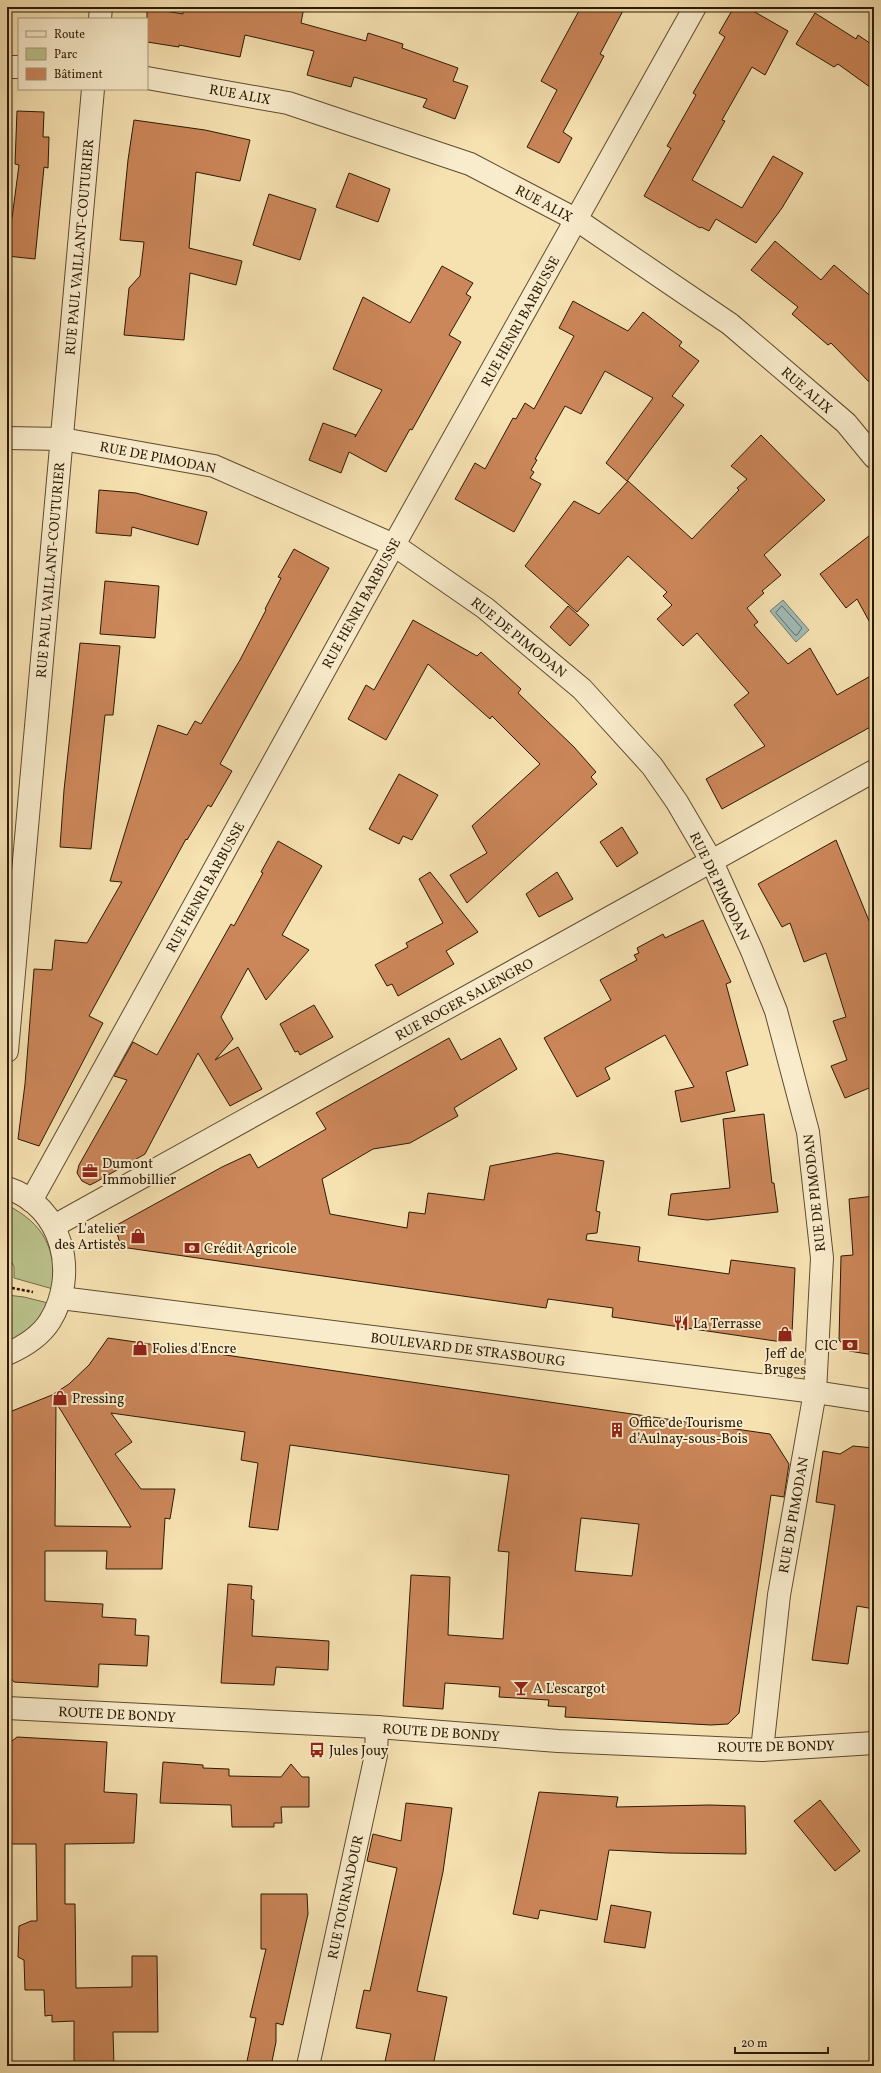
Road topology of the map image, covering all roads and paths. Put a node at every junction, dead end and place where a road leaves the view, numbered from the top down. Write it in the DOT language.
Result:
graph roads {
  1 [pos="101,7"];
  2 [pos="695,7"];
  3 [pos="100,18"];
  4 [pos="7,67"];
  5 [pos="18,68"];
  6 [pos="148,78"];
  7 [pos="93,90"];
  8 [pos="577,220"];
  9 [pos="7,438"];
  10 [pos="62,439"];
  11 [pos="874,457"];
  12 [pos="394,545"];
  13 [pos="874,771"];
  14 [pos="712,862"];
  15 [pos="7,1051"];
  16 [pos="7,1188"];
  17 [pos="31,1201"];
  18 [pos="54,1226"];
  19 [pos="7,1268"];
  20 [pos="7,1279"];
  21 [pos="61,1298"];
  22 [pos="7,1354"];
  23 [pos="815,1392"];
  24 [pos="874,1401"];
  25 [pos="7,1708"];
  26 [pos="377,1727"];
  27 [pos="874,1743"];
  28 [pos="762,1750"];
  29 [pos="308,2066"];
  1 -- 3 [label="street"];
  2 -- 8 [label="street, RUE HENRI BARBUSSE"];
  4 -- 5 [label="street"];
  6 -- 8 [label="street, RUE ALIX"];
  7 -- 10 [label="street, RUE PAUL VAILLANT-COUTURIER"];
  8 -- 11 [label="street, RUE ALIX"];
  8 -- 12 [label="street, RUE HENRI BARBUSSE"];
  9 -- 10 [label="street, RUE DE PIMODAN"];
  10 -- 12 [label="street, RUE DE PIMODAN"];
  10 -- 15 [label="street, RUE PAUL VAILLANT-COUTURIER"];
  12 -- 14 [label="street, RUE DE PIMODAN"];
  12 -- 17 [label="street, RUE HENRI BARBUSSE"];
  13 -- 14 [label="street, RUE ROGER SALENGRO"];
  14 -- 18 [label="street, RUE ROGER SALENGRO"];
  14 -- 23 [label="street, RUE DE PIMODAN"];
  16 -- 17 [label="street"];
  17 -- 18 [label="street"];
  18 -- 21 [label="street"];
  19 -- 20 [label="path"];
  21 -- 22 [label="street"];
  21 -- 23 [label="street, BOULEVARD DE STRASBOURG"];
  23 -- 24 [label="street, BOULEVARD DE STRASBOURG"];
  23 -- 28 [label="street, RUE DE PIMODAN"];
  25 -- 26 [label="street, ROUTE DE BONDY"];
  26 -- 28 [label="street, ROUTE DE BONDY"];
  26 -- 29 [label="street, RUE TOURNADOUR"];
  27 -- 28 [label="street, ROUTE DE BONDY"];
}
